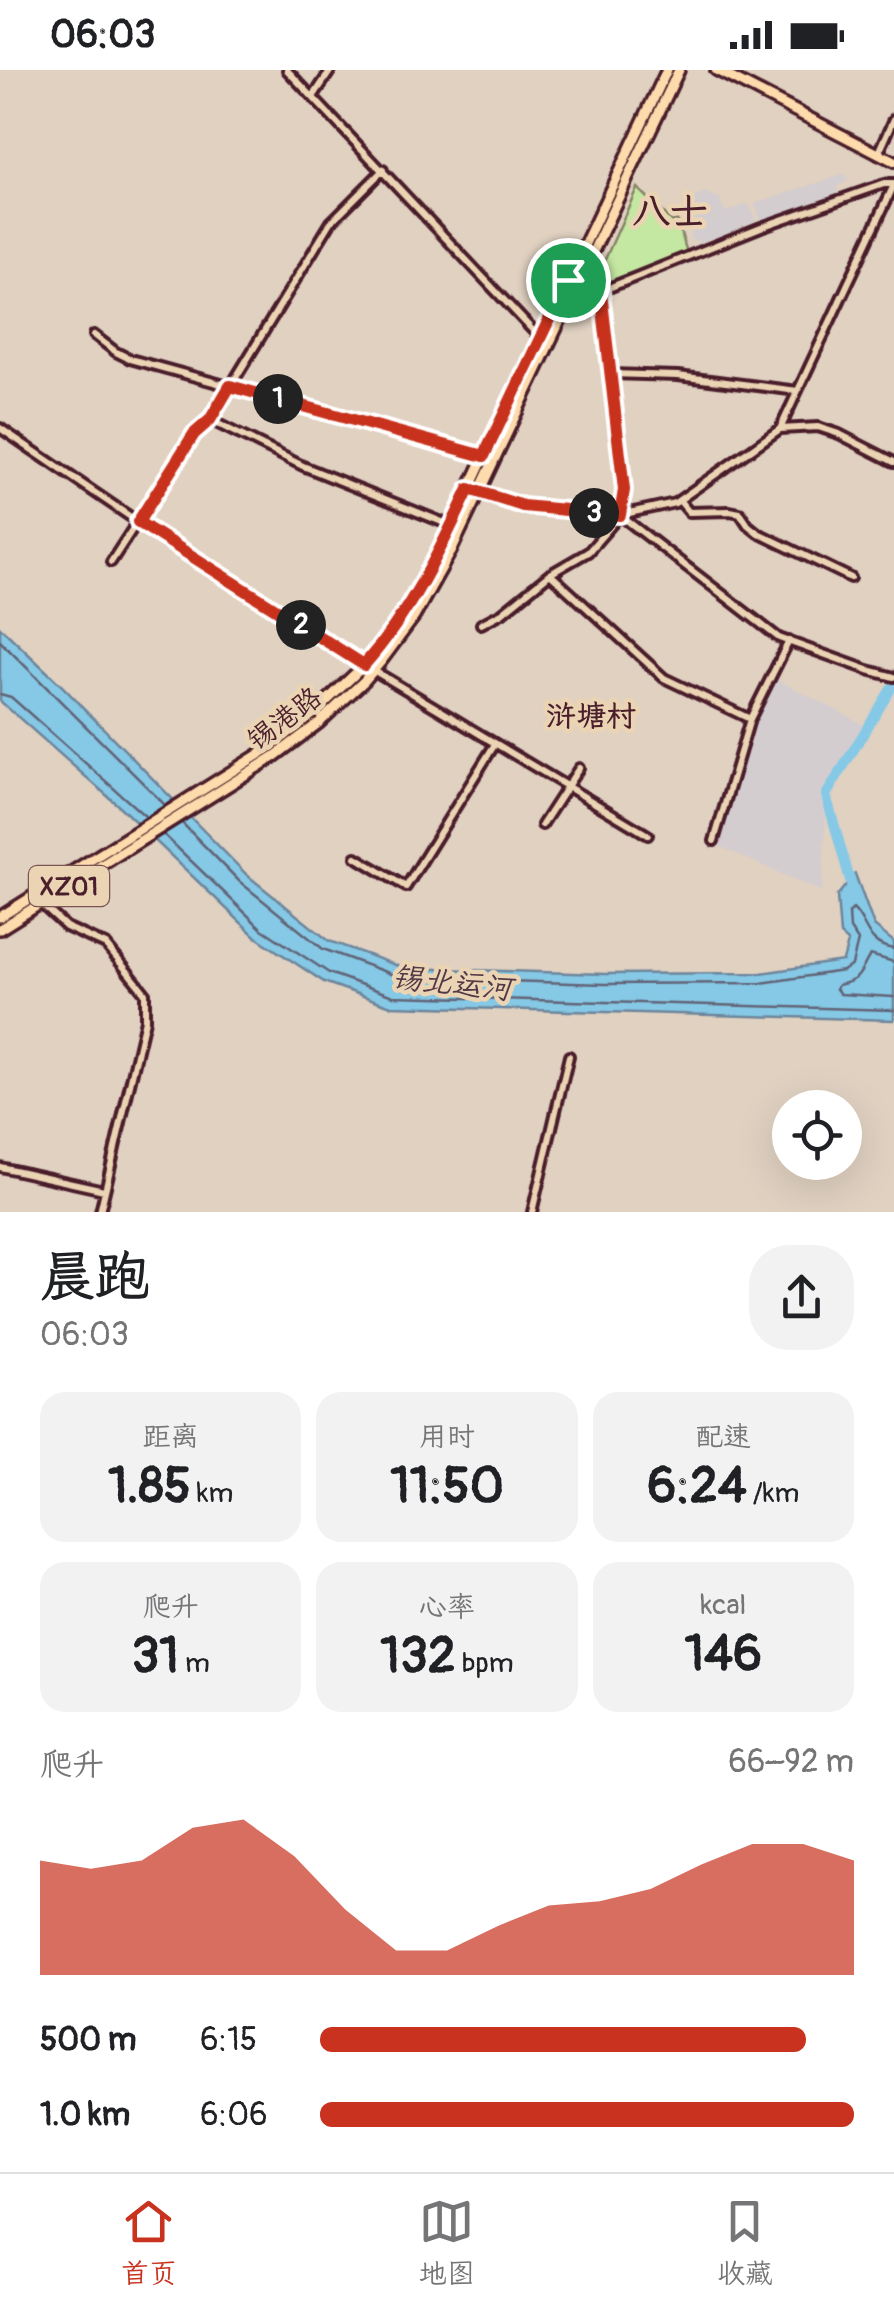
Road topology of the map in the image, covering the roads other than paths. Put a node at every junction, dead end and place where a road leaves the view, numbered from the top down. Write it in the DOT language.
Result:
graph roads {
  1 [pos="287,70"];
  2 [pos="331,70"];
  3 [pos="667,70"];
  4 [pos="679,70"];
  5 [pos="716,70"];
  6 [pos="313,98"];
  7 [pos="894,120"];
  8 [pos="878,155"];
  9 [pos="894,162"];
  10 [pos="383,170"];
  11 [pos="894,184"];
  12 [pos="572,283"];
  13 [pos="601,292"];
  14 [pos="94,335"];
  15 [pos="540,338"];
  16 [pos="610,374"];
  17 [pos="230,386"];
  18 [pos="798,390"];
  19 [pos="210,420"];
  20 [pos="0,428"];
  21 [pos="780,429"];
  22 [pos="484,456"];
  23 [pos="894,462"];
  24 [pos="473,491"];
  25 [pos="679,500"];
  26 [pos="620,515"];
  27 [pos="138,522"];
  28 [pos="452,526"];
  29 [pos="111,562"];
  30 [pos="550,574"];
  31 [pos="850,578"];
  32 [pos="481,624"];
  33 [pos="789,640"];
  34 [pos="368,668"];
  35 [pos="894,677"];
  36 [pos="750,719"];
  37 [pos="495,744"];
  38 [pos="579,768"];
  39 [pos="565,786"];
  40 [pos="542,825"];
  41 [pos="648,835"];
  42 [pos="134,840"];
  43 [pos="714,841"];
  44 [pos="356,857"];
  45 [pos="41,904"];
  46 [pos="0,916"];
  47 [pos="0,929"];
  48 [pos="568,1056"];
  49 [pos="0,1167"];
  50 [pos="104,1190"];
  51 [pos="100,1212"];
  52 [pos="532,1212"];
  1 -- 6 [label="street"];
  2 -- 6 [label="street"];
  3 -- 12 [label="main road, 锡港路 / XZ01"];
  4 -- 12 [label="main road, 锡港路 / XZ01"];
  5 -- 8 [label="main road"];
  6 -- 10 [label="street"];
  7 -- 8 [label="street"];
  8 -- 9 [label="main road"];
  10 -- 15 [label="street"];
  10 -- 17 [label="street"];
  11 -- 13 [label="street"];
  11 -- 18 [label="street"];
  12 -- 13 [label="street"];
  12 -- 15 [label="main road, 锡港路 / XZ01"];
  12 -- 24 [label="main road, 锡港路 / XZ01"];
  13 -- 16 [label="street"];
  14 -- 17 [label="street"];
  15 -- 22 [label="main road, 锡港路 / XZ01"];
  16 -- 18 [label="street"];
  16 -- 26 [label="street"];
  17 -- 19 [label="street"];
  17 -- 22 [label="street"];
  18 -- 21 [label="street"];
  19 -- 27 [label="street"];
  19 -- 28 [label="street"];
  20 -- 27 [label="street"];
  21 -- 23 [label="street"];
  21 -- 25 [label="street"];
  22 -- 24 [label="main road, 锡港路 / XZ01"];
  24 -- 26 [label="street"];
  24 -- 28 [label="main road, 锡港路 / XZ01"];
  24 -- 34 [label="main road, 锡港路 / XZ01"];
  25 -- 26 [label="street"];
  25 -- 31 [label="street"];
  26 -- 30 [label="street"];
  26 -- 33 [label="street"];
  27 -- 29 [label="street"];
  27 -- 34 [label="street"];
  28 -- 34 [label="main road, 锡港路 / XZ01"];
  30 -- 32 [label="street"];
  30 -- 36 [label="street"];
  33 -- 35 [label="street"];
  33 -- 36 [label="street"];
  34 -- 37 [label="street"];
  34 -- 42 [label="main road, 锡港路 / XZ01"];
  36 -- 43 [label="street"];
  37 -- 39 [label="street"];
  37 -- 44 [label="street"];
  38 -- 39 [label="street"];
  39 -- 40 [label="street"];
  39 -- 41 [label="street"];
  42 -- 45 [label="main road, 锡港路 / XZ01"];
  42 -- 46 [label="main road, 锡港路 / XZ01"];
  45 -- 47 [label="main road, 锡港路 / XZ01"];
  45 -- 50 [label="street"];
  48 -- 52 [label="street"];
  49 -- 50 [label="street"];
  50 -- 51 [label="street"];
}
